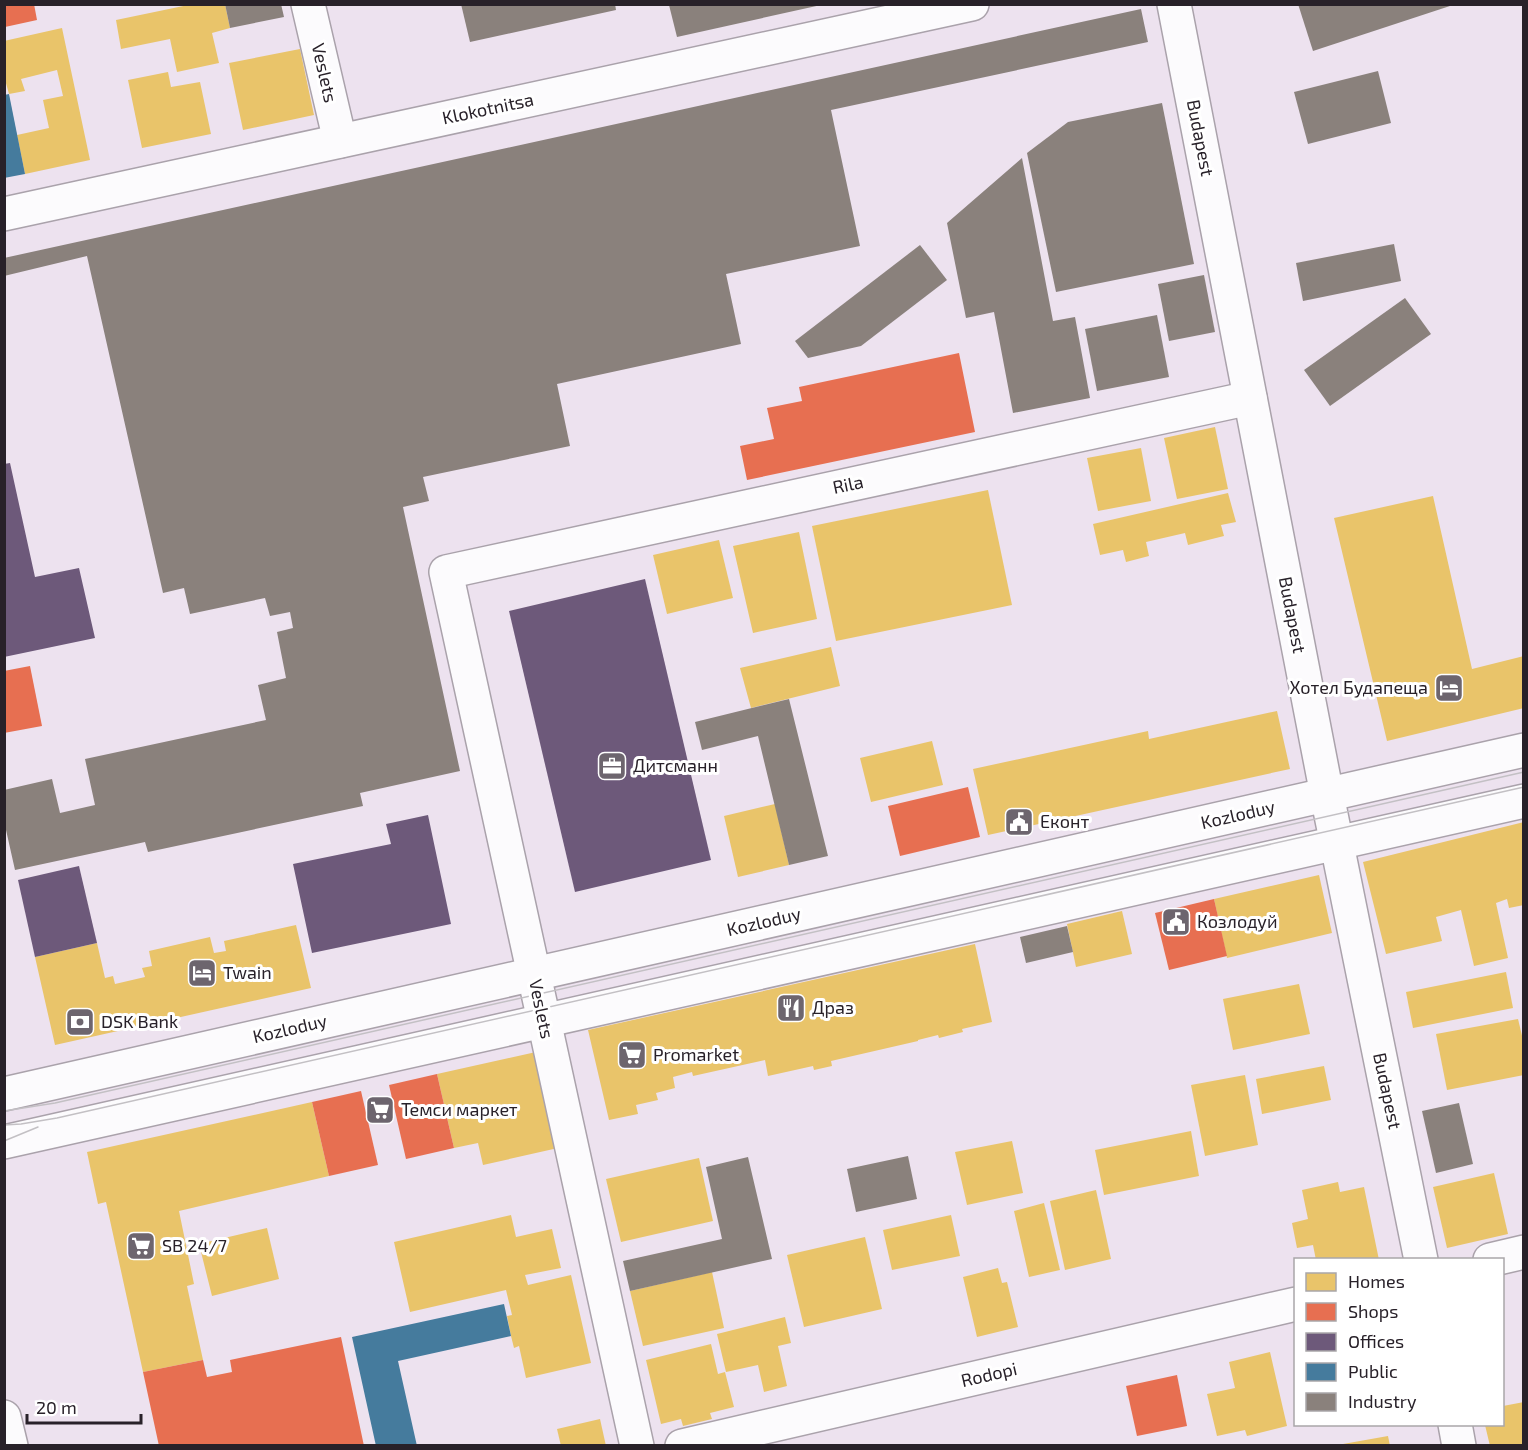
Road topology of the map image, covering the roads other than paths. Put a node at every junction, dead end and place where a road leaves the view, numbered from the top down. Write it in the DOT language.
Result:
graph roads {
  1 [pos="308,4"];
  2 [pos="972,4"];
  3 [pos="1174,4"];
  4 [pos="340,141"];
  5 [pos="4,214"];
  6 [pos="1250,398"];
  7 [pos="446,572"];
  8 [pos="1524,750"];
  9 [pos="1327,795"];
  10 [pos="1524,801"];
  11 [pos="1336,843"];
  12 [pos="534,974"];
  13 [pos="544,1021"];
  14 [pos="4,1094"];
  15 [pos="4,1142"];
  16 [pos="1524,1252"];
  17 [pos="1421,1258"];
  18 [pos="1498,1258"];
  19 [pos="1294,1304"];
  20 [pos="4,1417"];
  21 [pos="1455,1426"];
  22 [pos="11,1446"];
  23 [pos="637,1446"];
  24 [pos="682,1446"];
  25 [pos="1459,1446"];
  1 -- 4 [label="street, Veslets"];
  2 -- 4 [label="street, Klokotnitsa"];
  3 -- 6 [label="street, Budapest"];
  4 -- 5 [label="street, Klokotnitsa"];
  6 -- 7 [label="street, Rila"];
  6 -- 9 [label="street, Budapest"];
  7 -- 12 [label="street, Veslets"];
  8 -- 9 [label="street, Kozloduy"];
  9 -- 11 [label="street, Budapest"];
  9 -- 12 [label="street, Kozloduy"];
  10 -- 11 [label="street"];
  11 -- 13 [label="street"];
  11 -- 17 [label="street, Budapest"];
  12 -- 13 [label="street, Veslets"];
  12 -- 14 [label="street, Kozloduy"];
  13 -- 15 [label="street"];
  13 -- 23 [label="street, Veslets"];
  16 -- 18 [label="street"];
  19 -- 24 [label="street, Rodopi"];
  20 -- 22 [label="street"];
  21 -- 25 [label="street"];
}
